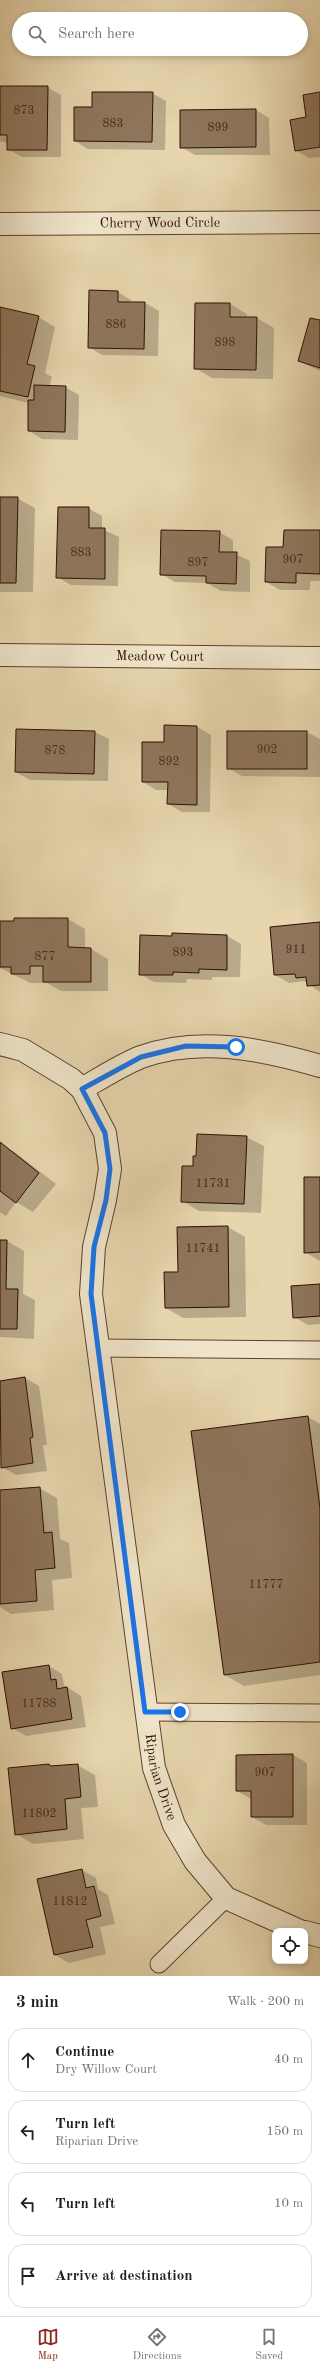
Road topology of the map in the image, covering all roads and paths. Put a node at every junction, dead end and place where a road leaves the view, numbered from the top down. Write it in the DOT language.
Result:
graph roads {
  1 [pos="320,222"];
  2 [pos="0,224"];
  3 [pos="0,655"];
  4 [pos="320,658"];
  5 [pos="0,1044"];
  6 [pos="320,1066"];
  7 [pos="82,1089"];
  8 [pos="98,1348"];
  9 [pos="320,1350"];
  10 [pos="145,1712"];
  11 [pos="320,1713"];
  12 [pos="226,1898"];
  13 [pos="293,1928"];
  14 [pos="308,1933"];
  15 [pos="320,1936"];
  16 [pos="159,1964"];
  1 -- 2 [label="street, Cherry Wood Circle"];
  3 -- 4 [label="street, Meadow Court"];
  5 -- 7 [label="street"];
  6 -- 7 [label="street"];
  7 -- 8 [label="street, Riparian Drive"];
  8 -- 9 [label="lane"];
  8 -- 10 [label="street, Riparian Drive"];
  10 -- 11 [label="lane"];
  10 -- 12 [label="street, Riparian Drive"];
  12 -- 13 [label="street, Riparian Drive"];
  12 -- 16 [label="lane"];
  14 -- 15 [label="street"];
}
